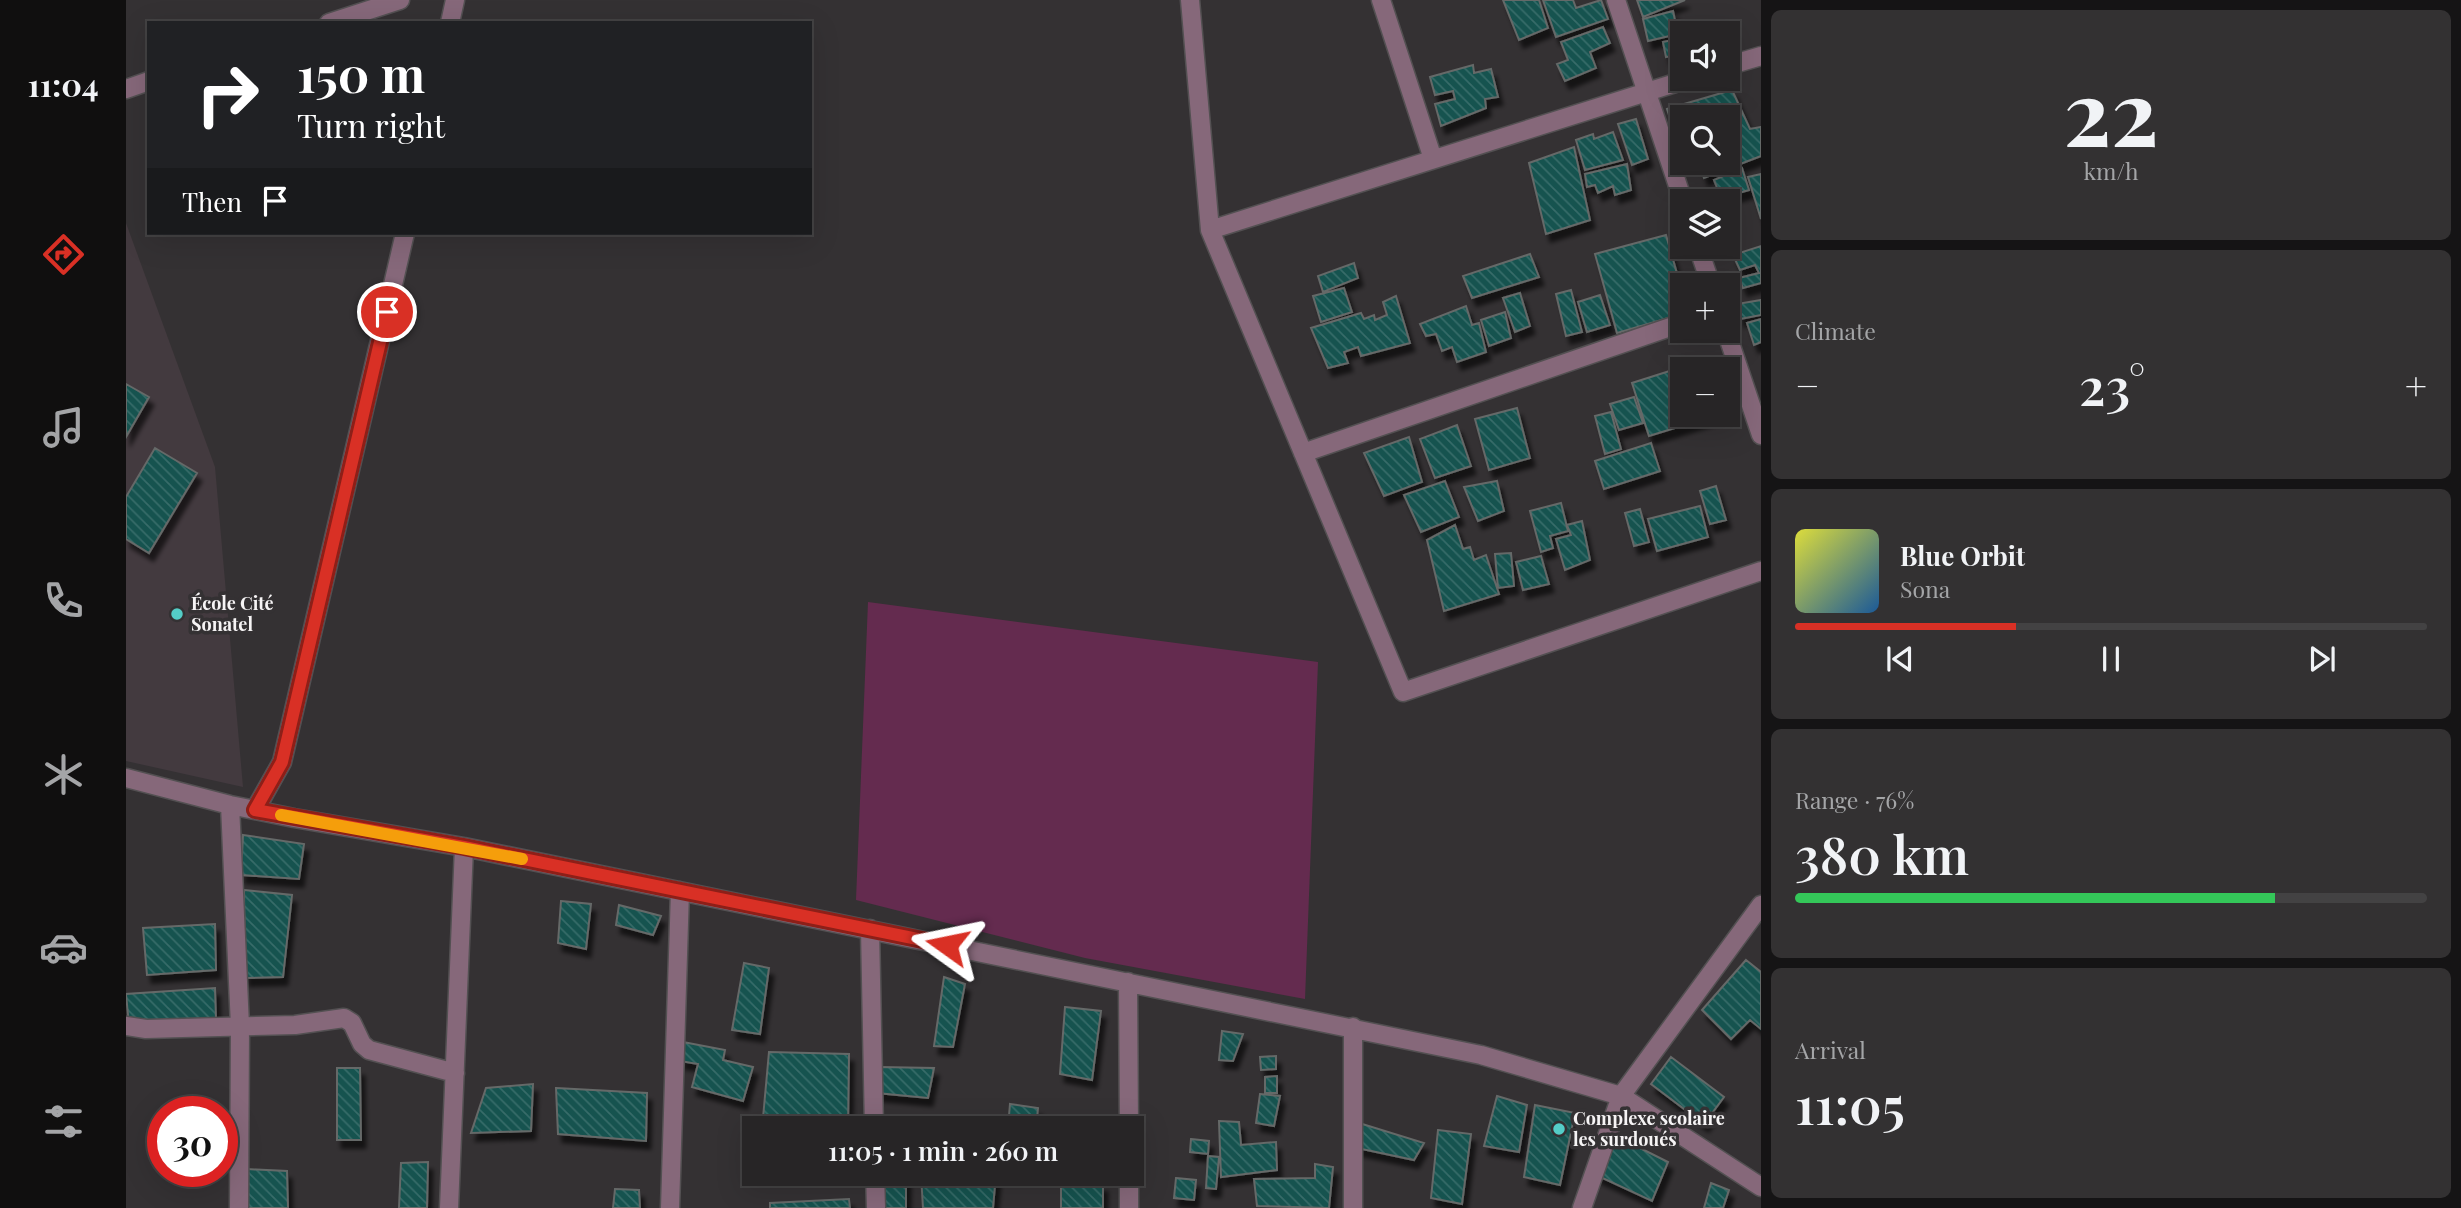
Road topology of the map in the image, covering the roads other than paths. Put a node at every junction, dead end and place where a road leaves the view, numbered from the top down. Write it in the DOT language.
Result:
graph roads {
  1 [pos="400,0"];
  2 [pos="455,0"];
  3 [pos="1190,0"];
  4 [pos="1381,0"];
  5 [pos="1616,0"];
  6 [pos="335,21"];
  7 [pos="450,21"];
  8 [pos="1761,56"];
  9 [pos="1740,62"];
  10 [pos="147,82"];
  11 [pos="1670,85"];
  12 [pos="126,89"];
  13 [pos="1646,92"];
  14 [pos="1433,159"];
  15 [pos="1679,189"];
  16 [pos="1210,230"];
  17 [pos="405,235"];
  18 [pos="1670,327"];
  19 [pos="1730,343"];
  20 [pos="1761,435"];
  21 [pos="1303,453"];
  22 [pos="1761,571"];
  23 [pos="126,778"];
  24 [pos="230,805"];
  25 [pos="255,810"];
  26 [pos="464,847"];
  27 [pos="680,891"];
  28 [pos="1761,905"];
  29 [pos="870,929"];
  30 [pos="1128,982"];
  31 [pos="126,1026"];
  32 [pos="240,1026"];
  33 [pos="1353,1027"];
  34 [pos="455,1073"];
  35 [pos="1621,1096"];
  36 [pos="874,1116"];
  37 [pos="1129,1116"];
  38 [pos="875,1186"];
  39 [pos="1129,1186"];
  40 [pos="1761,1187"];
  41 [pos="239,1208"];
  42 [pos="449,1208"];
  43 [pos="670,1208"];
  44 [pos="876,1208"];
  45 [pos="1129,1208"];
  46 [pos="1353,1208"];
  47 [pos="1582,1208"];
  1 -- 6 [label="street"];
  2 -- 7 [label="street"];
  3 -- 16 [label="street"];
  4 -- 14 [label="street"];
  5 -- 13 [label="street"];
  8 -- 9 [label="street"];
  10 -- 12 [label="street"];
  11 -- 13 [label="street"];
  13 -- 14 [label="street"];
  13 -- 15 [label="street"];
  14 -- 16 [label="street"];
  16 -- 21 [label="street"];
  17 -- 25 [label="street"];
  18 -- 21 [label="street"];
  19 -- 20 [label="street"];
  21 -- 22 [label="street"];
  23 -- 24 [label="street"];
  24 -- 25 [label="street"];
  24 -- 32 [label="street"];
  25 -- 26 [label="street"];
  26 -- 27 [label="street"];
  26 -- 34 [label="street"];
  27 -- 29 [label="street"];
  27 -- 43 [label="street"];
  28 -- 35 [label="street"];
  29 -- 30 [label="street"];
  29 -- 36 [label="street"];
  30 -- 33 [label="street"];
  30 -- 37 [label="street"];
  31 -- 32 [label="street"];
  32 -- 34 [label="street"];
  32 -- 41 [label="street"];
  33 -- 35 [label="street"];
  33 -- 46 [label="street"];
  34 -- 42 [label="street"];
  35 -- 40 [label="street"];
  35 -- 47 [label="street"];
  38 -- 44 [label="street"];
  39 -- 45 [label="street"];
}
